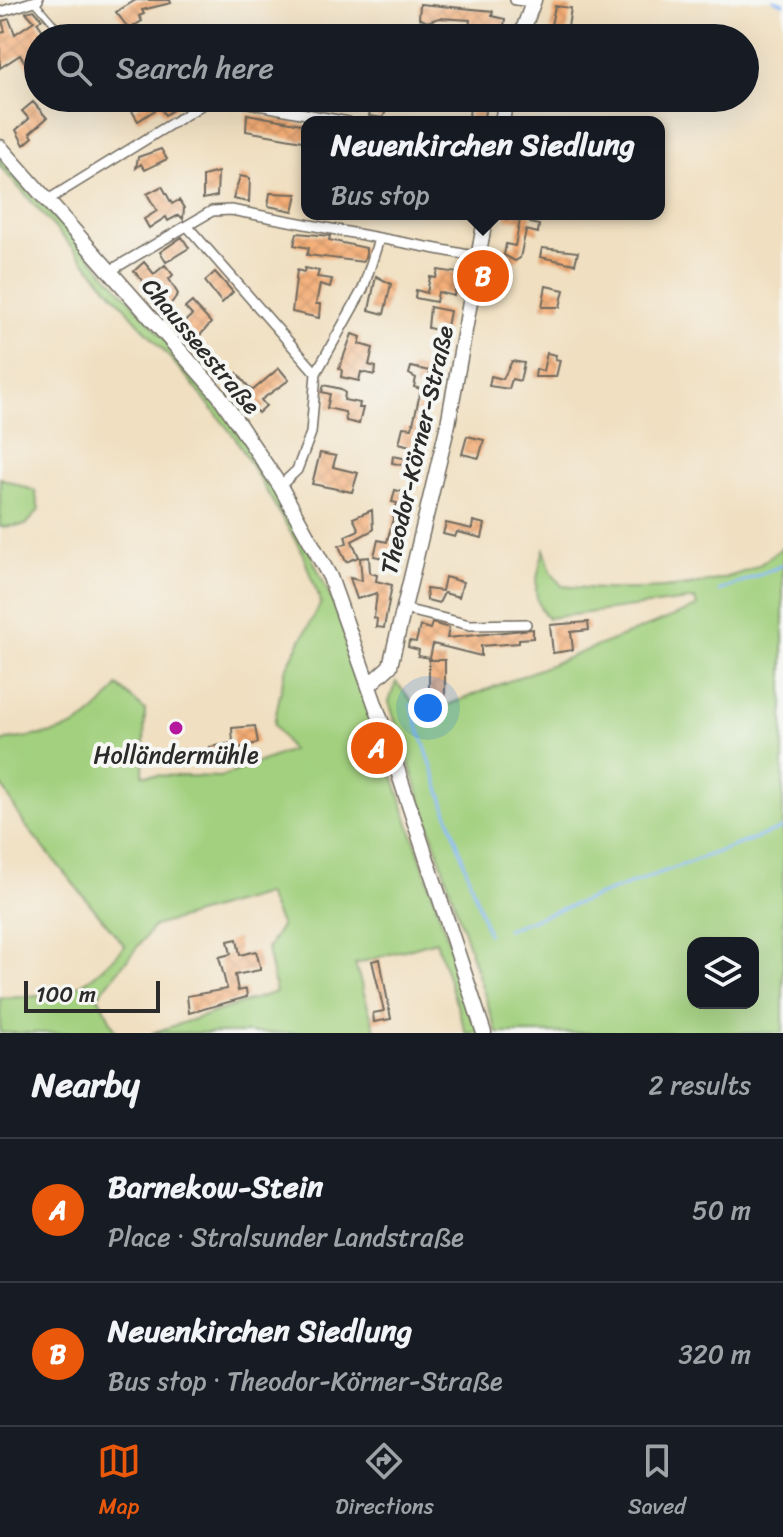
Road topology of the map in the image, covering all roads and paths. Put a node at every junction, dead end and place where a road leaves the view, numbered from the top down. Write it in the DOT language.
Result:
graph roads {
  1 [pos="515,0"];
  2 [pos="36,1"];
  3 [pos="533,1"];
  4 [pos="15,3"];
  5 [pos="0,12"];
  6 [pos="55,24"];
  7 [pos="525,24"];
  8 [pos="190,112"];
  9 [pos="296,112"];
  10 [pos="316,116"];
  11 [pos="0,147"];
  12 [pos="46,201"];
  13 [pos="485,220"];
  14 [pos="188,227"];
  15 [pos="379,239"];
  16 [pos="479,257"];
  17 [pos="108,272"];
  18 [pos="316,373"];
  19 [pos="280,486"];
  20 [pos="404,609"];
  21 [pos="526,624"];
  22 [pos="369,685"];
  23 [pos="484,1033"];
  1 -- 3 [label="street"];
  2 -- 4 [label="street"];
  2 -- 6 [label="lane"];
  3 -- 7 [label="main road"];
  4 -- 5 [label="street"];
  8 -- 12 [label="street"];
  9 -- 10 [label="street"];
  11 -- 12 [label="main road, Chausseestraße"];
  12 -- 17 [label="main road, Chausseestraße"];
  13 -- 16 [label="main road, Theodor-Körner-Straße"];
  14 -- 15 [label="street"];
  14 -- 17 [label="street"];
  14 -- 18 [label="street"];
  15 -- 16 [label="street"];
  15 -- 18 [label="street"];
  16 -- 20 [label="main road, Theodor-Körner-Straße"];
  17 -- 19 [label="main road, Chausseestraße"];
  18 -- 19 [label="street"];
  19 -- 22 [label="main road, Chausseestraße"];
  20 -- 21 [label="street"];
  20 -- 22 [label="main road, Theodor-Körner-Straße"];
  22 -- 23 [label="main road, Chausseestraße"];
}
